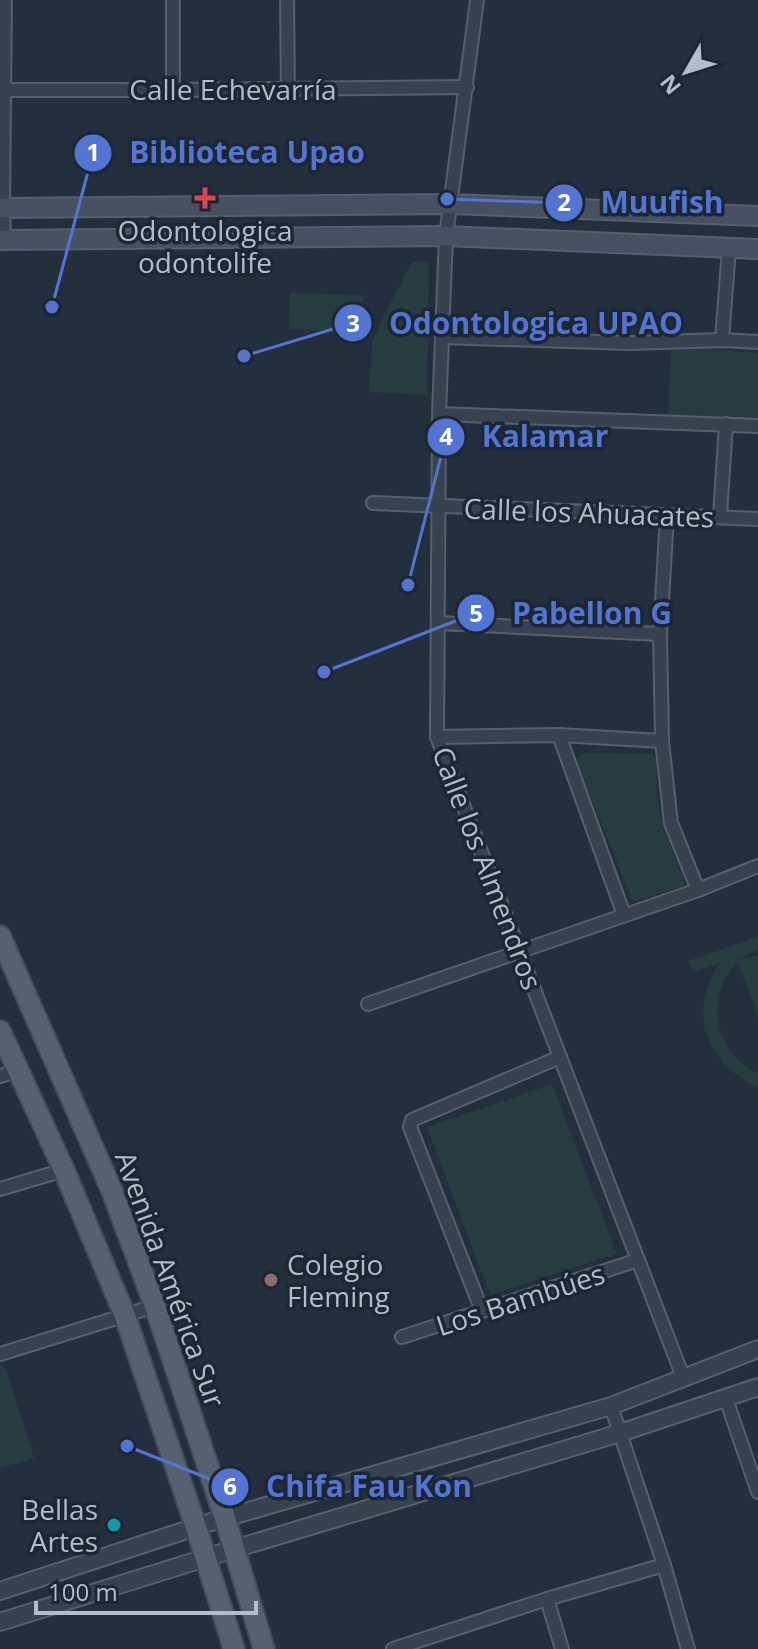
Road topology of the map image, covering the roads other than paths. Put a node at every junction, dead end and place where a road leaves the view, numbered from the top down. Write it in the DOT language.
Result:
graph roads {
  1 [pos="5,0"];
  2 [pos="173,0"];
  3 [pos="287,0"];
  4 [pos="477,0"];
  5 [pos="467,87"];
  6 [pos="288,89"];
  7 [pos="2,90"];
  8 [pos="173,90"];
  9 [pos="452,204"];
  10 [pos="1,208"];
  11 [pos="557,208"];
  12 [pos="604,211"];
  13 [pos="758,216"];
  14 [pos="446,236"];
  15 [pos="500,237"];
  16 [pos="2,240"];
  17 [pos="599,242"];
  18 [pos="729,248"];
  19 [pos="758,249"];
  20 [pos="443,337"];
  21 [pos="722,340"];
  22 [pos="758,342"];
  23 [pos="439,414"];
  24 [pos="726,424"];
  25 [pos="758,426"];
  26 [pos="373,503"];
  27 [pos="439,506"];
  28 [pos="667,516"];
  29 [pos="720,516"];
  30 [pos="758,519"];
  31 [pos="439,623"];
  32 [pos="660,634"];
  33 [pos="559,735"];
  34 [pos="437,737"];
  35 [pos="662,741"];
  36 [pos="758,866"];
  37 [pos="698,890"];
  38 [pos="624,915"];
  39 [pos="0,936"];
  40 [pos="519,951"];
  41 [pos="368,1004"];
  42 [pos="0,1031"];
  43 [pos="560,1057"];
  44 [pos="9,1074"];
  45 [pos="64,1170"];
  46 [pos="0,1189"];
  47 [pos="638,1260"];
  48 [pos="155,1306"];
  49 [pos="482,1311"];
  50 [pos="125,1316"];
  51 [pos="402,1337"];
  52 [pos="758,1349"];
  53 [pos="0,1354"];
  54 [pos="683,1377"];
  55 [pos="758,1387"];
  56 [pos="726,1399"];
  57 [pos="611,1406"];
  58 [pos="620,1433"];
  59 [pos="758,1492"];
  60 [pos="225,1518"];
  61 [pos="196,1527"];
  62 [pos="234,1549"];
  63 [pos="206,1558"];
  64 [pos="664,1565"];
  65 [pos="0,1591"];
  66 [pos="547,1599"];
  67 [pos="0,1622"];
  68 [pos="424,1645"];
  69 [pos="234,1649"];
  70 [pos="264,1649"];
  71 [pos="393,1649"];
  72 [pos="562,1649"];
  73 [pos="688,1649"];
  1 -- 7 [label="street"];
  2 -- 8 [label="street"];
  3 -- 6 [label="street"];
  4 -- 5 [label="street, Calle los Almendros"];
  5 -- 6 [label="street, Calle Echevarría"];
  5 -- 9 [label="street, Calle los Almendros"];
  6 -- 8 [label="street, Calle Echevarría"];
  7 -- 8 [label="street, Calle Echevarría"];
  7 -- 10 [label="street"];
  9 -- 10 [label="main road"];
  9 -- 11 [label="main road"];
  9 -- 14 [label="street, Calle los Almendros"];
  10 -- 16 [label="street"];
  11 -- 12 [label="main road"];
  11 -- 15 [label="main road"];
  12 -- 13 [label="main road"];
  12 -- 17 [label="main road"];
  14 -- 15 [label="main road"];
  14 -- 16 [label="main road"];
  14 -- 20 [label="street, Calle los Almendros"];
  15 -- 17 [label="main road"];
  17 -- 18 [label="main road"];
  18 -- 19 [label="main road"];
  18 -- 21 [label="street"];
  20 -- 21 [label="street"];
  20 -- 23 [label="street, Calle los Almendros"];
  21 -- 22 [label="street"];
  23 -- 24 [label="street"];
  23 -- 27 [label="street, Calle los Almendros"];
  24 -- 25 [label="street"];
  24 -- 29 [label="street"];
  26 -- 27 [label="street, Calle los Ahuacates"];
  27 -- 28 [label="street, Calle los Ahuacates"];
  27 -- 31 [label="street, Calle los Almendros"];
  28 -- 29 [label="street, Calle los Ahuacates"];
  28 -- 32 [label="street"];
  29 -- 30 [label="street, Calle los Ahuacates"];
  31 -- 32 [label="street"];
  31 -- 34 [label="street, Calle los Almendros"];
  32 -- 35 [label="street"];
  33 -- 34 [label="street"];
  33 -- 35 [label="street"];
  33 -- 38 [label="street"];
  34 -- 40 [label="street, Calle los Almendros"];
  35 -- 37 [label="street"];
  36 -- 37 [label="street"];
  37 -- 38 [label="street"];
  38 -- 40 [label="street"];
  39 -- 48 [label="main road, Avenida América Sur"];
  40 -- 41 [label="street"];
  40 -- 43 [label="street, Calle los Almendros"];
  42 -- 44 [label="main road, Avenida América Sur"];
  43 -- 47 [label="street, Calle los Almendros"];
  43 -- 49 [label="street"];
  44 -- 45 [label="main road, Avenida América Sur"];
  45 -- 46 [label="street"];
  45 -- 50 [label="main road, Avenida América Sur"];
  47 -- 49 [label="street, Los Bambúes"];
  47 -- 54 [label="street, Calle los Almendros"];
  48 -- 50 [label="street"];
  48 -- 60 [label="main road, Avenida América Sur"];
  49 -- 51 [label="street, Los Bambúes"];
  50 -- 53 [label="street"];
  50 -- 61 [label="main road, Avenida América Sur"];
  52 -- 54 [label="street"];
  54 -- 57 [label="street"];
  55 -- 56 [label="street"];
  56 -- 58 [label="street"];
  56 -- 59 [label="street"];
  57 -- 58 [label="street"];
  57 -- 60 [label="street"];
  58 -- 62 [label="street"];
  58 -- 64 [label="street"];
  60 -- 61 [label="street"];
  60 -- 62 [label="main road, Avenida América Sur"];
  61 -- 63 [label="main road, Avenida América Sur"];
  61 -- 65 [label="street"];
  62 -- 63 [label="street"];
  62 -- 70 [label="main road, Avenida América Sur"];
  63 -- 67 [label="street"];
  63 -- 69 [label="main road, Avenida América Sur"];
  64 -- 66 [label="street"];
  64 -- 73 [label="street"];
  66 -- 68 [label="street"];
  66 -- 72 [label="street"];
  68 -- 71 [label="street"];
}
